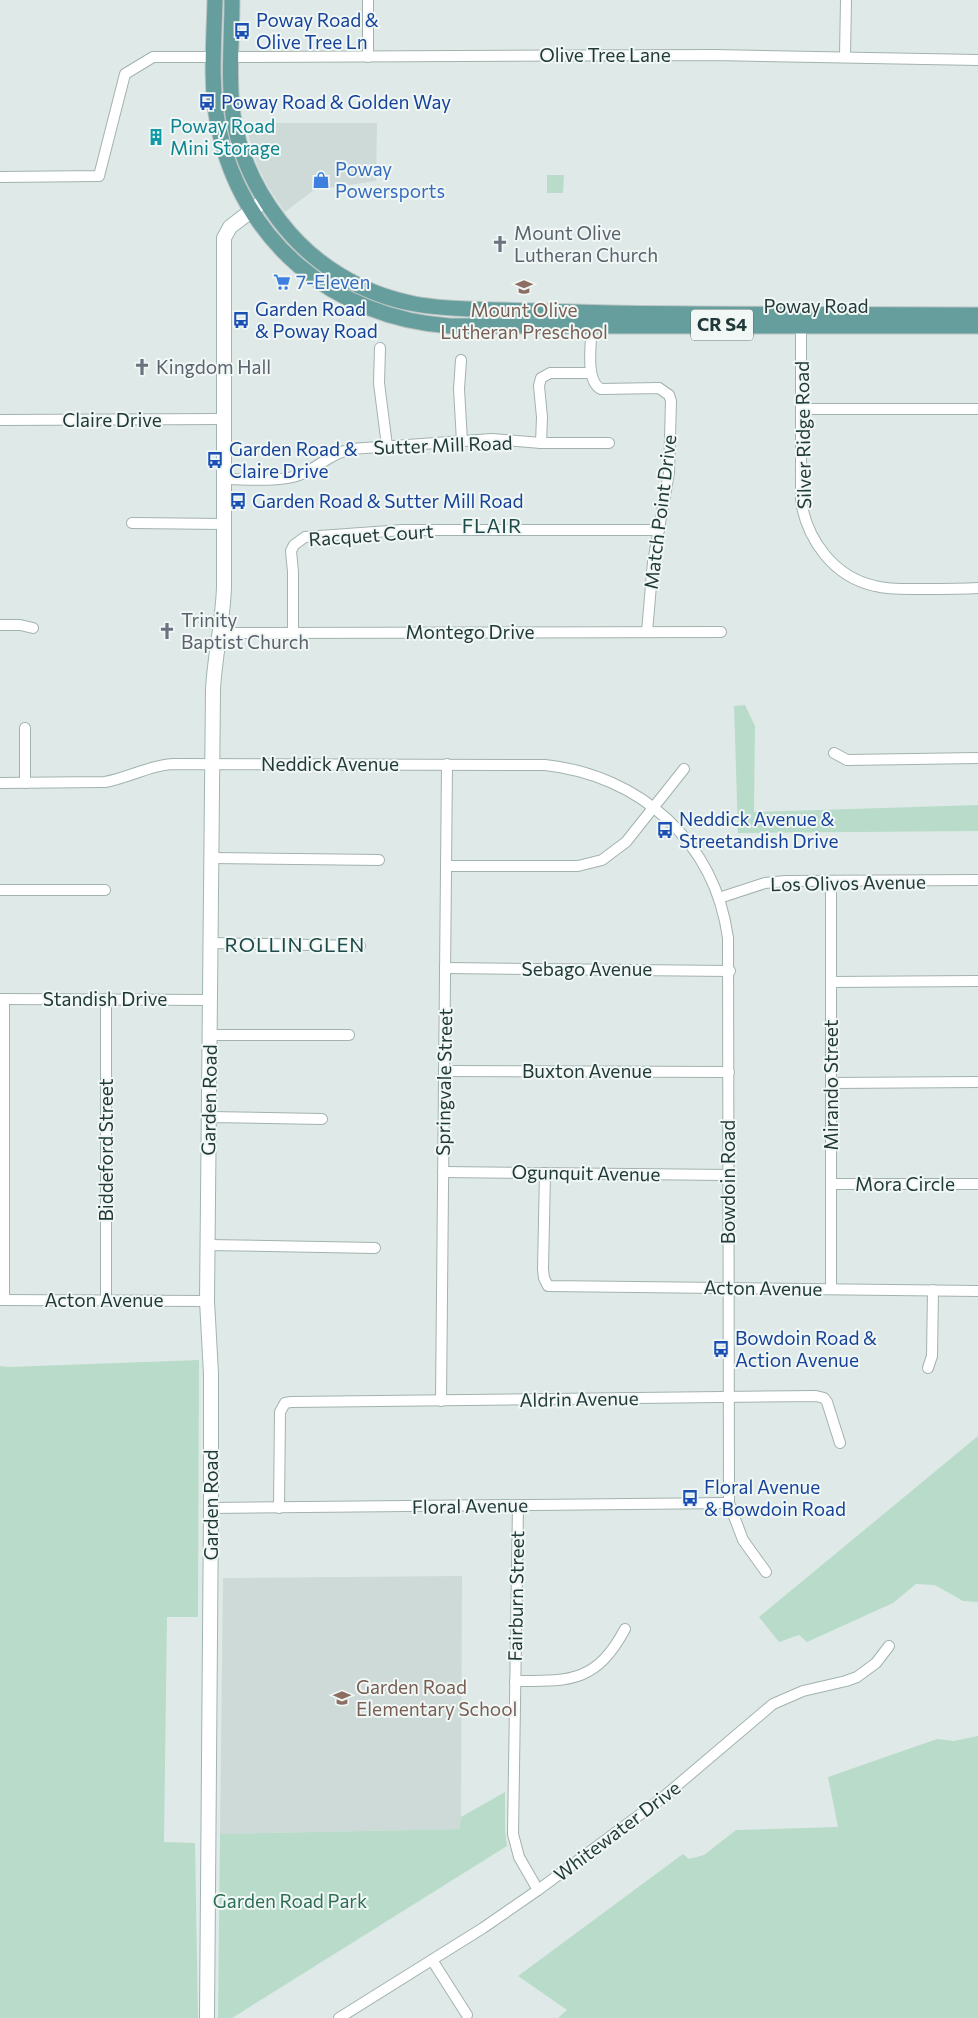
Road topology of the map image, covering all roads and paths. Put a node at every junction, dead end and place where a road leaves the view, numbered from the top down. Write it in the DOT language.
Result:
graph roads {
  1 [pos="214,0"];
  2 [pos="222,0"];
  3 [pos="232,0"];
  4 [pos="368,0"];
  5 [pos="846,0"];
  6 [pos="232,56"];
  7 [pos="368,56"];
  8 [pos="845,56"];
  9 [pos="214,57"];
  10 [pos="978,60"];
  11 [pos="241,147"];
  12 [pos="0,177"];
  13 [pos="264,201"];
  14 [pos="252,211"];
  15 [pos="978,315"];
  16 [pos="592,319"];
  17 [pos="801,320"];
  18 [pos="978,326"];
  19 [pos="380,348"];
  20 [pos="461,360"];
  21 [pos="590,373"];
  22 [pos="800,409"];
  23 [pos="978,409"];
  24 [pos="224,419"];
  25 [pos="0,420"];
  26 [pos="462,441"];
  27 [pos="609,442"];
  28 [pos="541,443"];
  29 [pos="387,446"];
  30 [pos="224,478"];
  31 [pos="132,523"];
  32 [pos="224,524"];
  33 [pos="659,530"];
  34 [pos="978,588"];
  35 [pos="0,625"];
  36 [pos="33,628"];
  37 [pos="293,632"];
  38 [pos="647,632"];
  39 [pos="721,632"];
  40 [pos="219,633"];
  41 [pos="25,728"];
  42 [pos="834,753"];
  43 [pos="978,758"];
  44 [pos="212,763"];
  45 [pos="447,764"];
  46 [pos="684,769"];
  47 [pos="0,783"];
  48 [pos="25,783"];
  49 [pos="653,807"];
  50 [pos="212,858"];
  51 [pos="378,860"];
  52 [pos="446,866"];
  53 [pos="978,880"];
  54 [pos="831,881"];
  55 [pos="0,890"];
  56 [pos="104,890"];
  57 [pos="719,898"];
  58 [pos="211,943"];
  59 [pos="360,946"];
  60 [pos="445,968"];
  61 [pos="730,970"];
  62 [pos="978,981"];
  63 [pos="831,982"];
  64 [pos="2,999"];
  65 [pos="106,1000"];
  66 [pos="210,1000"];
  67 [pos="210,1035"];
  68 [pos="349,1035"];
  69 [pos="444,1070"];
  70 [pos="729,1072"];
  71 [pos="978,1082"];
  72 [pos="831,1083"];
  73 [pos="209,1117"];
  74 [pos="322,1119"];
  75 [pos="443,1172"];
  76 [pos="545,1173"];
  77 [pos="728,1175"];
  78 [pos="831,1184"];
  79 [pos="978,1184"];
  80 [pos="208,1245"];
  81 [pos="375,1248"];
  82 [pos="728,1288"];
  83 [pos="831,1289"];
  84 [pos="933,1290"];
  85 [pos="978,1291"];
  86 [pos="2,1300"];
  87 [pos="106,1300"];
  88 [pos="207,1301"];
  89 [pos="928,1368"];
  90 [pos="728,1398"];
  91 [pos="441,1401"];
  92 [pos="840,1443"];
  93 [pos="729,1503"];
  94 [pos="518,1505"];
  95 [pos="211,1508"];
  96 [pos="280,1508"];
  97 [pos="766,1572"];
  98 [pos="625,1629"];
  99 [pos="888,1646"];
  100 [pos="515,1681"];
  101 [pos="538,1890"];
  102 [pos="432,1960"];
  103 [pos="466,2015"];
  104 [pos="343,2017"];
  105 [pos="207,2018"];
  1 -- 9 [label="main road, Poway Road / CR S4"];
  2 -- 6 [label="main road"];
  3 -- 6 [label="main road, Poway Road / CR S4"];
  4 -- 7 [label="street"];
  5 -- 8 [label="street"];
  6 -- 7 [label="street, Olive Tree Lane"];
  6 -- 11 [label="main road, Poway Road / CR S4"];
  7 -- 8 [label="street, Olive Tree Lane"];
  8 -- 10 [label="street, Olive Tree Lane"];
  9 -- 11 [label="main road"];
  9 -- 12 [label="street"];
  9 -- 14 [label="main road, Poway Road / CR S4"];
  11 -- 13 [label="main road, Poway Road / CR S4"];
  13 -- 14 [label="street, Garden Road"];
  13 -- 16 [label="main road, Poway Road / CR S4"];
  14 -- 16 [label="main road, Poway Road / CR S4"];
  14 -- 24 [label="street, Garden Road"];
  15 -- 17 [label="main road, Poway Road / CR S4"];
  16 -- 17 [label="main road, Poway Road / CR S4"];
  16 -- 21 [label="street"];
  17 -- 18 [label="main road, Poway Road / CR S4"];
  17 -- 22 [label="street, Silver Ridge Road"];
  19 -- 29 [label="street"];
  20 -- 26 [label="street"];
  21 -- 28 [label="street"];
  21 -- 33 [label="street, Match Point Drive"];
  22 -- 23 [label="street"];
  22 -- 34 [label="street, Silver Ridge Road"];
  24 -- 25 [label="street, Claire Drive"];
  24 -- 30 [label="street, Garden Road"];
  26 -- 28 [label="street, Sutter Mill Road"];
  26 -- 29 [label="street, Sutter Mill Road"];
  27 -- 28 [label="street, Sutter Mill Road"];
  29 -- 30 [label="street, Sutter Mill Road"];
  30 -- 32 [label="street, Garden Road"];
  31 -- 32 [label="street"];
  32 -- 40 [label="street, Garden Road"];
  33 -- 37 [label="street, Racquet Court"];
  33 -- 38 [label="street, Match Point Drive"];
  35 -- 36 [label="street"];
  37 -- 38 [label="street, Montego Drive"];
  37 -- 40 [label="street, Montego Drive"];
  38 -- 39 [label="street, Montego Drive"];
  40 -- 44 [label="street, Garden Road"];
  41 -- 48 [label="street"];
  42 -- 43 [label="street"];
  44 -- 45 [label="street, Neddick Avenue"];
  44 -- 48 [label="street, Neddick Avenue"];
  44 -- 50 [label="street, Garden Road"];
  45 -- 49 [label="street, Neddick Avenue"];
  45 -- 52 [label="street, Springvale Street"];
  46 -- 49 [label="street"];
  47 -- 48 [label="street, Neddick Avenue"];
  49 -- 52 [label="street"];
  49 -- 57 [label="street, Bowdoin Road"];
  50 -- 51 [label="street"];
  50 -- 58 [label="street, Garden Road"];
  52 -- 60 [label="street, Springvale Street"];
  53 -- 54 [label="street, Los Olivos Avenue"];
  54 -- 57 [label="street, Los Olivos Avenue"];
  54 -- 63 [label="street, Mirando Street"];
  55 -- 56 [label="street"];
  57 -- 61 [label="street, Bowdoin Road"];
  58 -- 59 [label="street"];
  58 -- 66 [label="street, Garden Road"];
  60 -- 61 [label="street, Sebago Avenue"];
  60 -- 69 [label="street, Springvale Street"];
  61 -- 70 [label="street, Bowdoin Road"];
  62 -- 63 [label="street"];
  63 -- 72 [label="street, Mirando Street"];
  64 -- 65 [label="street, Standish Drive"];
  64 -- 86 [label="street"];
  65 -- 66 [label="street, Standish Drive"];
  65 -- 87 [label="street, Biddeford Street"];
  66 -- 67 [label="street, Garden Road"];
  67 -- 68 [label="street"];
  67 -- 73 [label="street, Garden Road"];
  69 -- 70 [label="street, Buxton Avenue"];
  69 -- 75 [label="street, Springvale Street"];
  70 -- 77 [label="street, Bowdoin Road"];
  71 -- 72 [label="street"];
  72 -- 78 [label="street, Mirando Street"];
  73 -- 74 [label="street"];
  73 -- 80 [label="street, Garden Road"];
  75 -- 76 [label="street, Ogunquit Avenue"];
  75 -- 91 [label="street, Springvale Street"];
  76 -- 77 [label="street, Ogunquit Avenue"];
  76 -- 82 [label="street, Acton Avenue"];
  77 -- 82 [label="street, Bowdoin Road"];
  78 -- 79 [label="street, Mora Circle"];
  78 -- 83 [label="street, Mirando Street"];
  80 -- 81 [label="street"];
  80 -- 88 [label="street, Garden Road"];
  82 -- 83 [label="street, Acton Avenue"];
  82 -- 90 [label="street, Bowdoin Road"];
  83 -- 84 [label="street, Acton Avenue"];
  84 -- 85 [label="street, Acton Avenue"];
  84 -- 89 [label="street"];
  86 -- 87 [label="street, Acton Avenue"];
  87 -- 88 [label="street, Acton Avenue"];
  88 -- 95 [label="street, Garden Road"];
  90 -- 91 [label="street, Aldrin Avenue"];
  90 -- 92 [label="street, Aldrin Avenue"];
  90 -- 93 [label="street, Bowdoin Road"];
  91 -- 96 [label="street, Aldrin Avenue"];
  93 -- 94 [label="street, Floral Avenue"];
  93 -- 97 [label="street, Bowdoin Road"];
  94 -- 96 [label="street, Floral Avenue"];
  94 -- 100 [label="street, Fairburn Street"];
  95 -- 96 [label="street, Floral Avenue"];
  95 -- 105 [label="street, Garden Road"];
  98 -- 100 [label="street"];
  99 -- 101 [label="street, Whitewater Drive"];
  100 -- 101 [label="street, Fairburn Street"];
  101 -- 102 [label="street, Whitewater Drive"];
  102 -- 103 [label="street"];
  102 -- 104 [label="street, Whitewater Drive"];
}
